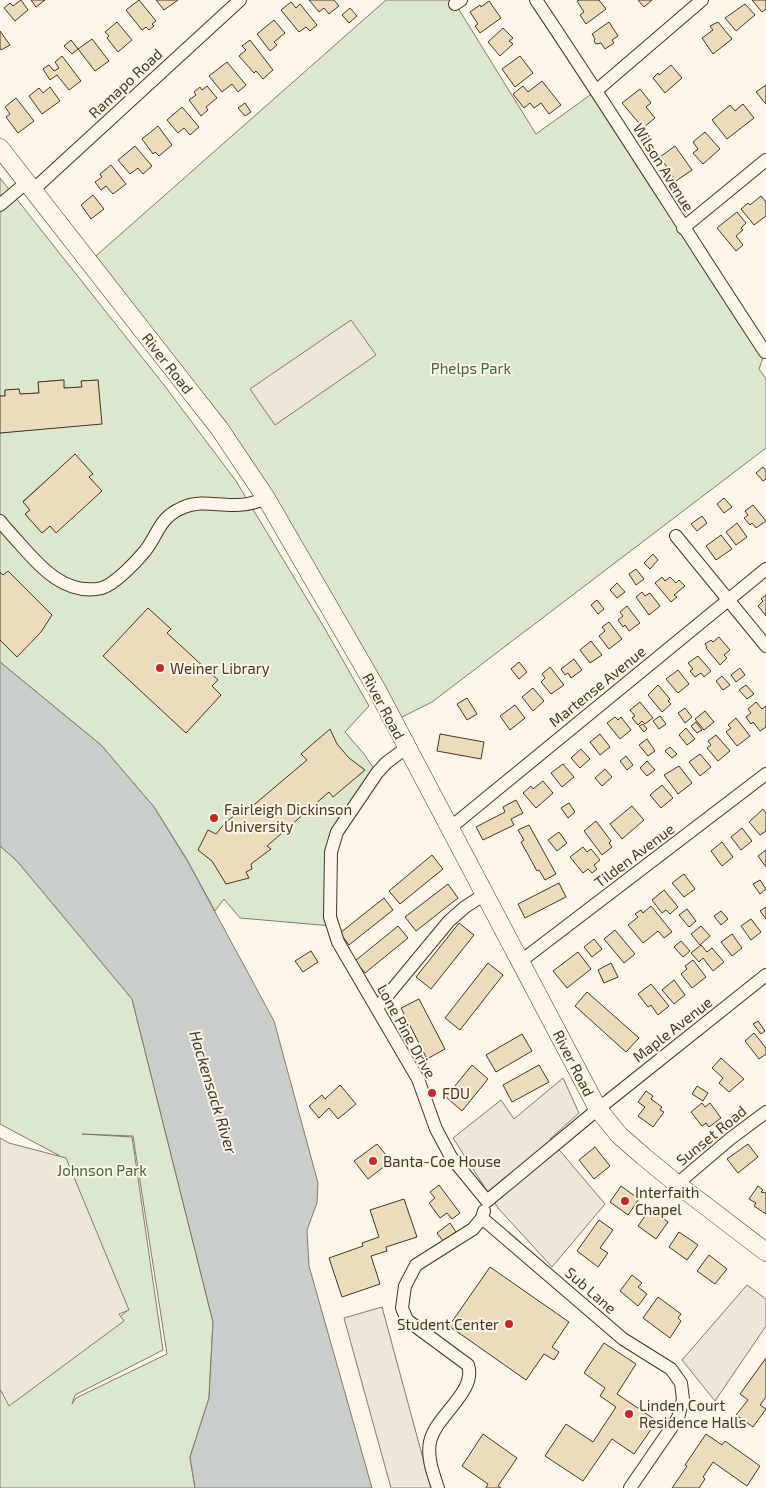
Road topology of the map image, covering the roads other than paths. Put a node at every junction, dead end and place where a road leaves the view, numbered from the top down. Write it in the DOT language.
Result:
graph roads {
  1 [pos="240,0"];
  2 [pos="536,0"];
  3 [pos="702,0"];
  4 [pos="597,90"];
  5 [pos="0,148"];
  6 [pos="766,160"];
  7 [pos="30,186"];
  8 [pos="0,205"];
  9 [pos="683,228"];
  10 [pos="766,352"];
  11 [pos="266,498"];
  12 [pos="0,521"];
  13 [pos="676,536"];
  14 [pos="766,569"];
  15 [pos="728,600"];
  16 [pos="766,646"];
  17 [pos="406,748"];
  18 [pos="766,774"];
  19 [pos="450,828"];
  20 [pos="485,894"];
  21 [pos="521,961"];
  22 [pos="766,975"];
  23 [pos="376,1008"];
  24 [pos="598,1109"];
  25 [pos="766,1112"];
  26 [pos="677,1184"];
  27 [pos="487,1201"];
  28 [pos="482,1218"];
  29 [pos="766,1252"];
  30 [pos="438,1488"];
  31 [pos="630,1488"];
  1 -- 7 [label="street, Ramapo Road"];
  2 -- 4 [label="street, Wilson Avenue"];
  3 -- 4 [label="street"];
  4 -- 9 [label="street, Wilson Avenue"];
  5 -- 7 [label="main road, River Road"];
  6 -- 9 [label="street"];
  7 -- 8 [label="street, Ramapo Road"];
  7 -- 11 [label="main road, River Road"];
  9 -- 10 [label="street, Wilson Avenue"];
  11 -- 12 [label="street"];
  11 -- 17 [label="main road, River Road"];
  13 -- 15 [label="street"];
  14 -- 15 [label="street, Martense Avenue"];
  15 -- 16 [label="street"];
  15 -- 19 [label="street, Martense Avenue"];
  17 -- 19 [label="main road, River Road"];
  17 -- 23 [label="street, Lone Pine Drive"];
  18 -- 21 [label="street, Tilden Avenue"];
  19 -- 20 [label="main road, River Road"];
  20 -- 21 [label="main road, River Road"];
  20 -- 23 [label="street"];
  21 -- 24 [label="main road, River Road"];
  22 -- 24 [label="street, Maple Avenue"];
  23 -- 27 [label="street, Lone Pine Drive"];
  24 -- 26 [label="main road, River Road"];
  24 -- 27 [label="street"];
  25 -- 26 [label="street, Sunset Road"];
  26 -- 29 [label="main road, River Road"];
  27 -- 28 [label="street"];
  28 -- 30 [label="street"];
  28 -- 31 [label="street, Sub Lane"];
}
